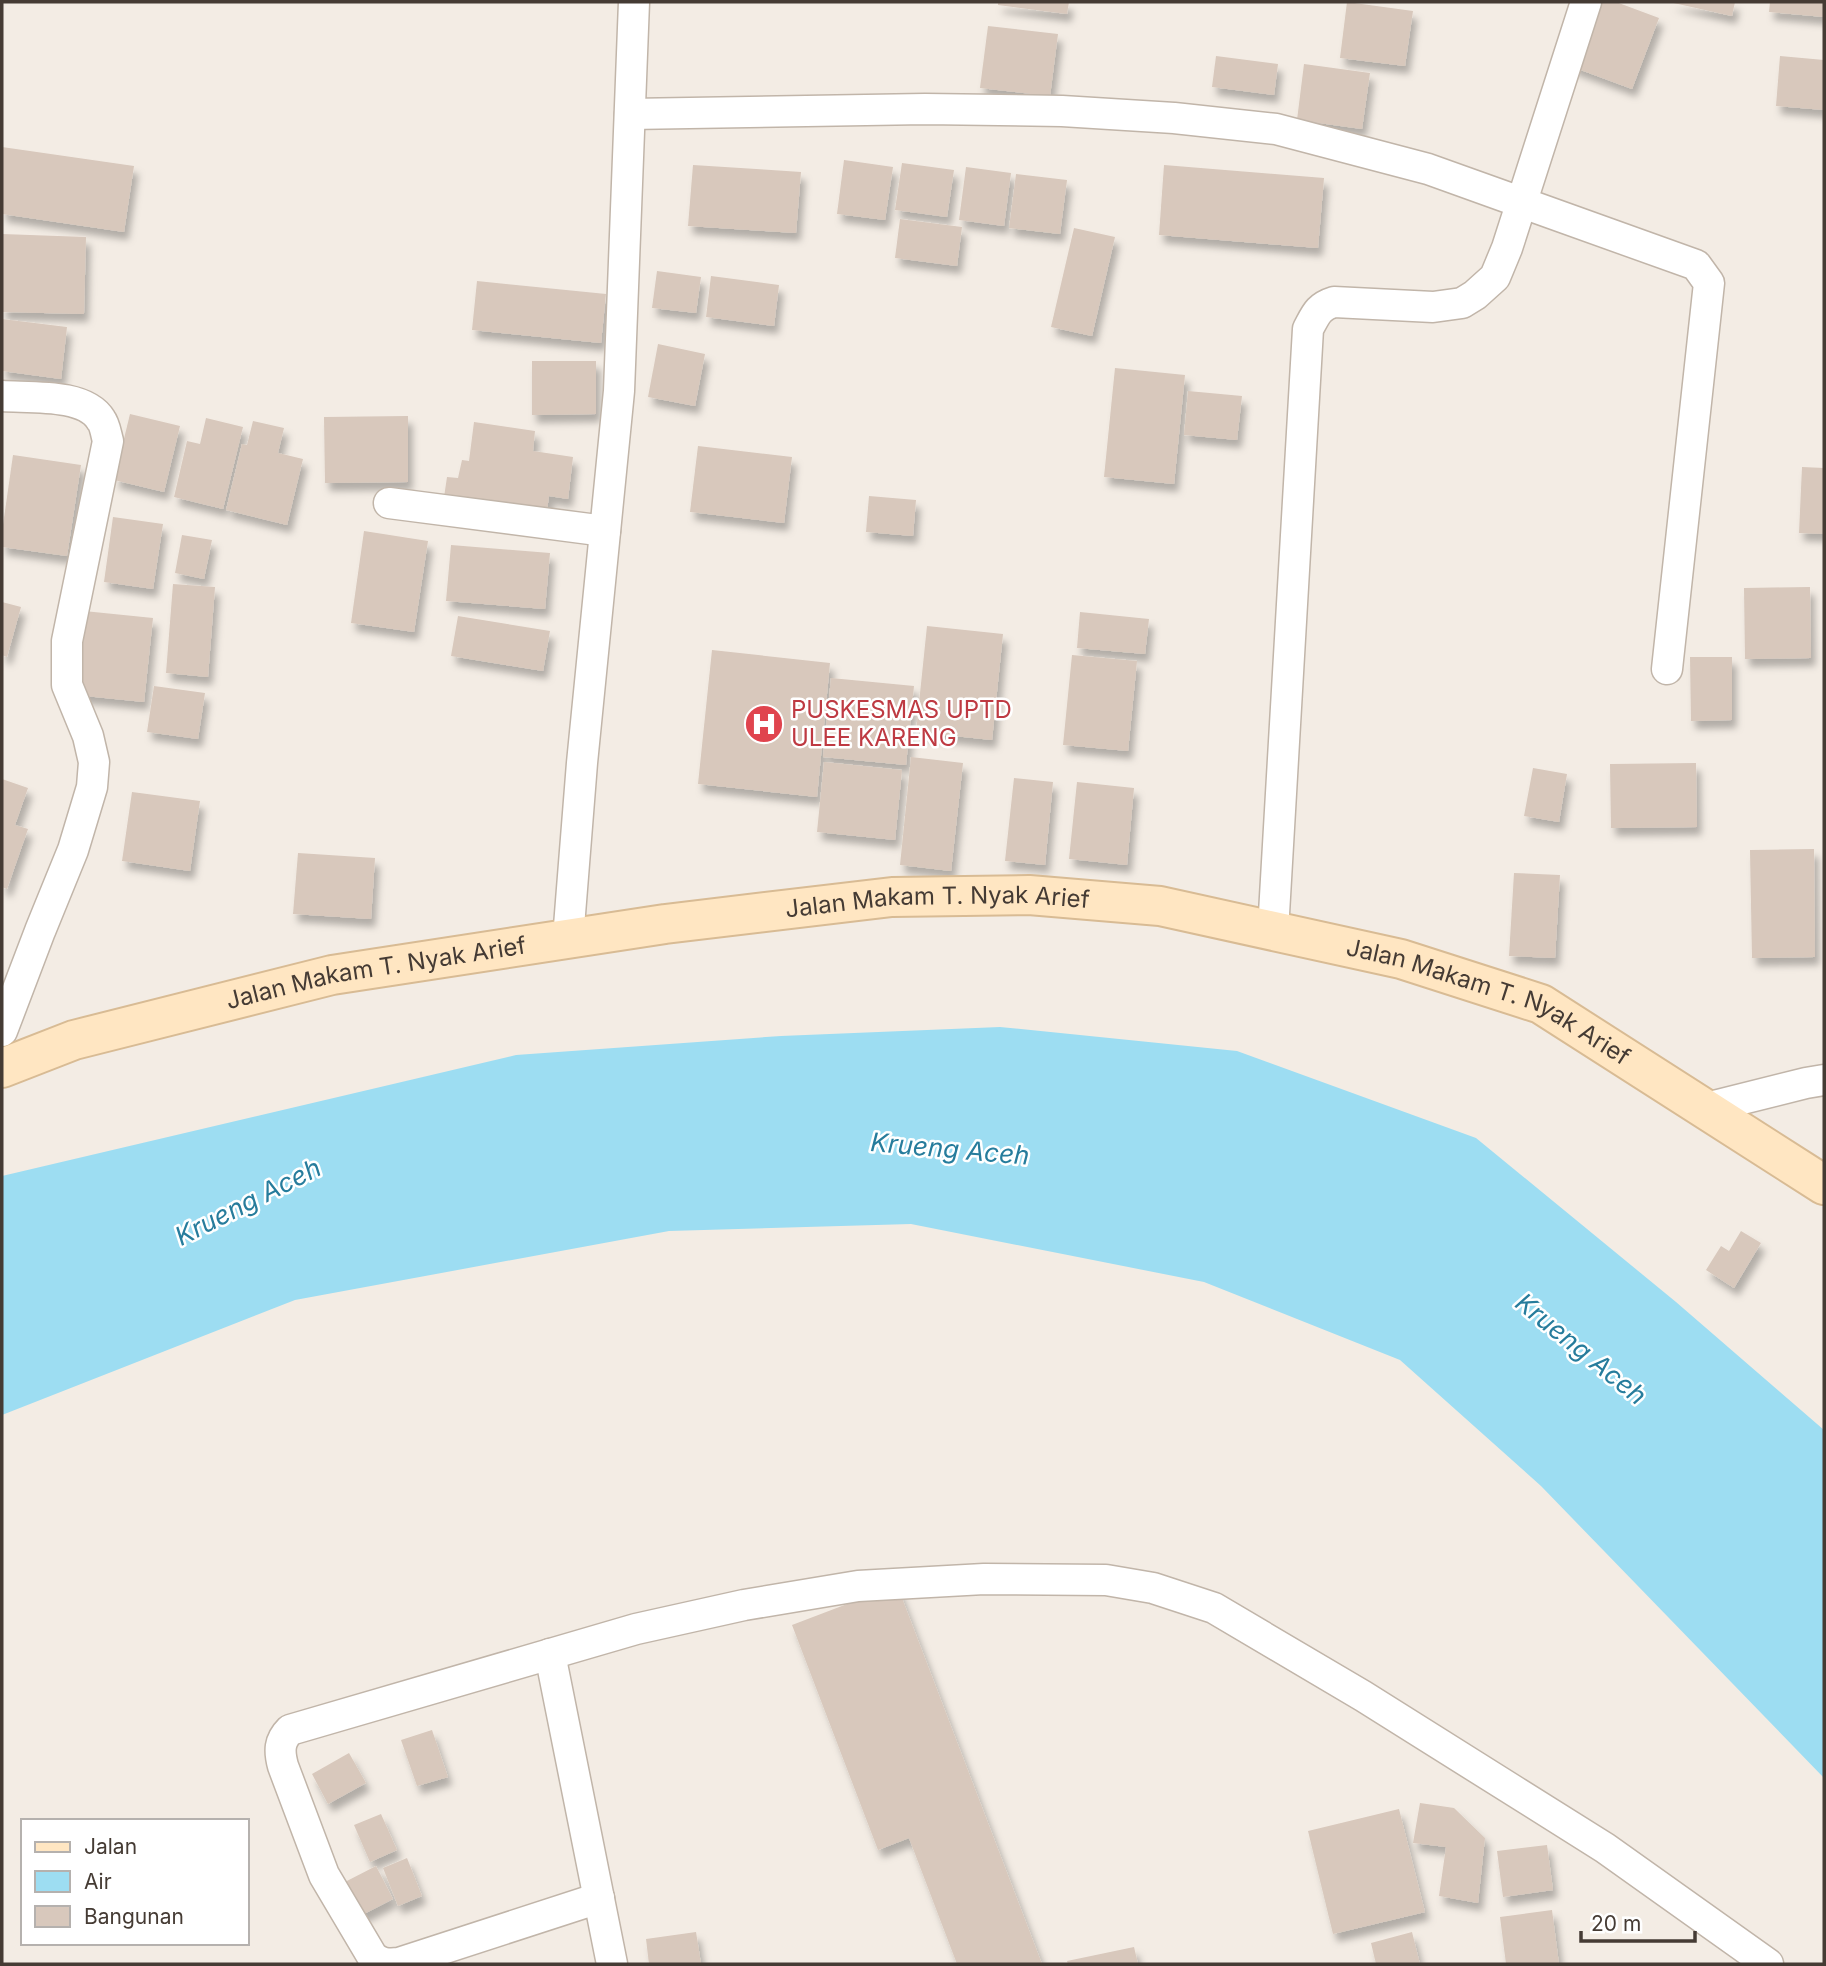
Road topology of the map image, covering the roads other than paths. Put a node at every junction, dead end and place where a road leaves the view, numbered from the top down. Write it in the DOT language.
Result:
graph roads {
  1 [pos="634,2"];
  2 [pos="1587,2"];
  3 [pos="630,114"];
  4 [pos="1521,202"];
  5 [pos="2,396"];
  6 [pos="390,503"];
  7 [pos="605,531"];
  8 [pos="1667,669"];
  9 [pos="1273,931"];
  10 [pos="568,939"];
  11 [pos="2,1031"];
  12 [pos="75,1040"];
  13 [pos="2,1046"];
  14 [pos="2,1068"];
  15 [pos="1824,1080"];
  16 [pos="1706,1108"];
  17 [pos="1824,1185"];
  18 [pos="550,1654"];
  19 [pos="599,1898"];
  20 [pos="612,1964"];
  21 [pos="1768,1964"];
  1 -- 3 [label="street"];
  2 -- 4 [label="street"];
  3 -- 4 [label="street"];
  3 -- 7 [label="street"];
  4 -- 8 [label="street"];
  4 -- 9 [label="street"];
  5 -- 11 [label="street"];
  6 -- 7 [label="street"];
  7 -- 10 [label="street"];
  9 -- 10 [label="street, Jalan Makam T. Nyak Arief"];
  9 -- 16 [label="street, Jalan Makam T. Nyak Arief"];
  10 -- 12 [label="street, Jalan Makam T. Nyak Arief"];
  12 -- 13 [label="street"];
  12 -- 14 [label="street, Jalan Makam T. Nyak Arief"];
  15 -- 16 [label="street"];
  16 -- 17 [label="street, Jalan Makam T. Nyak Arief"];
  18 -- 19 [label="street"];
  18 -- 19 [label="street"];
  18 -- 21 [label="street"];
  19 -- 20 [label="street"];
}
